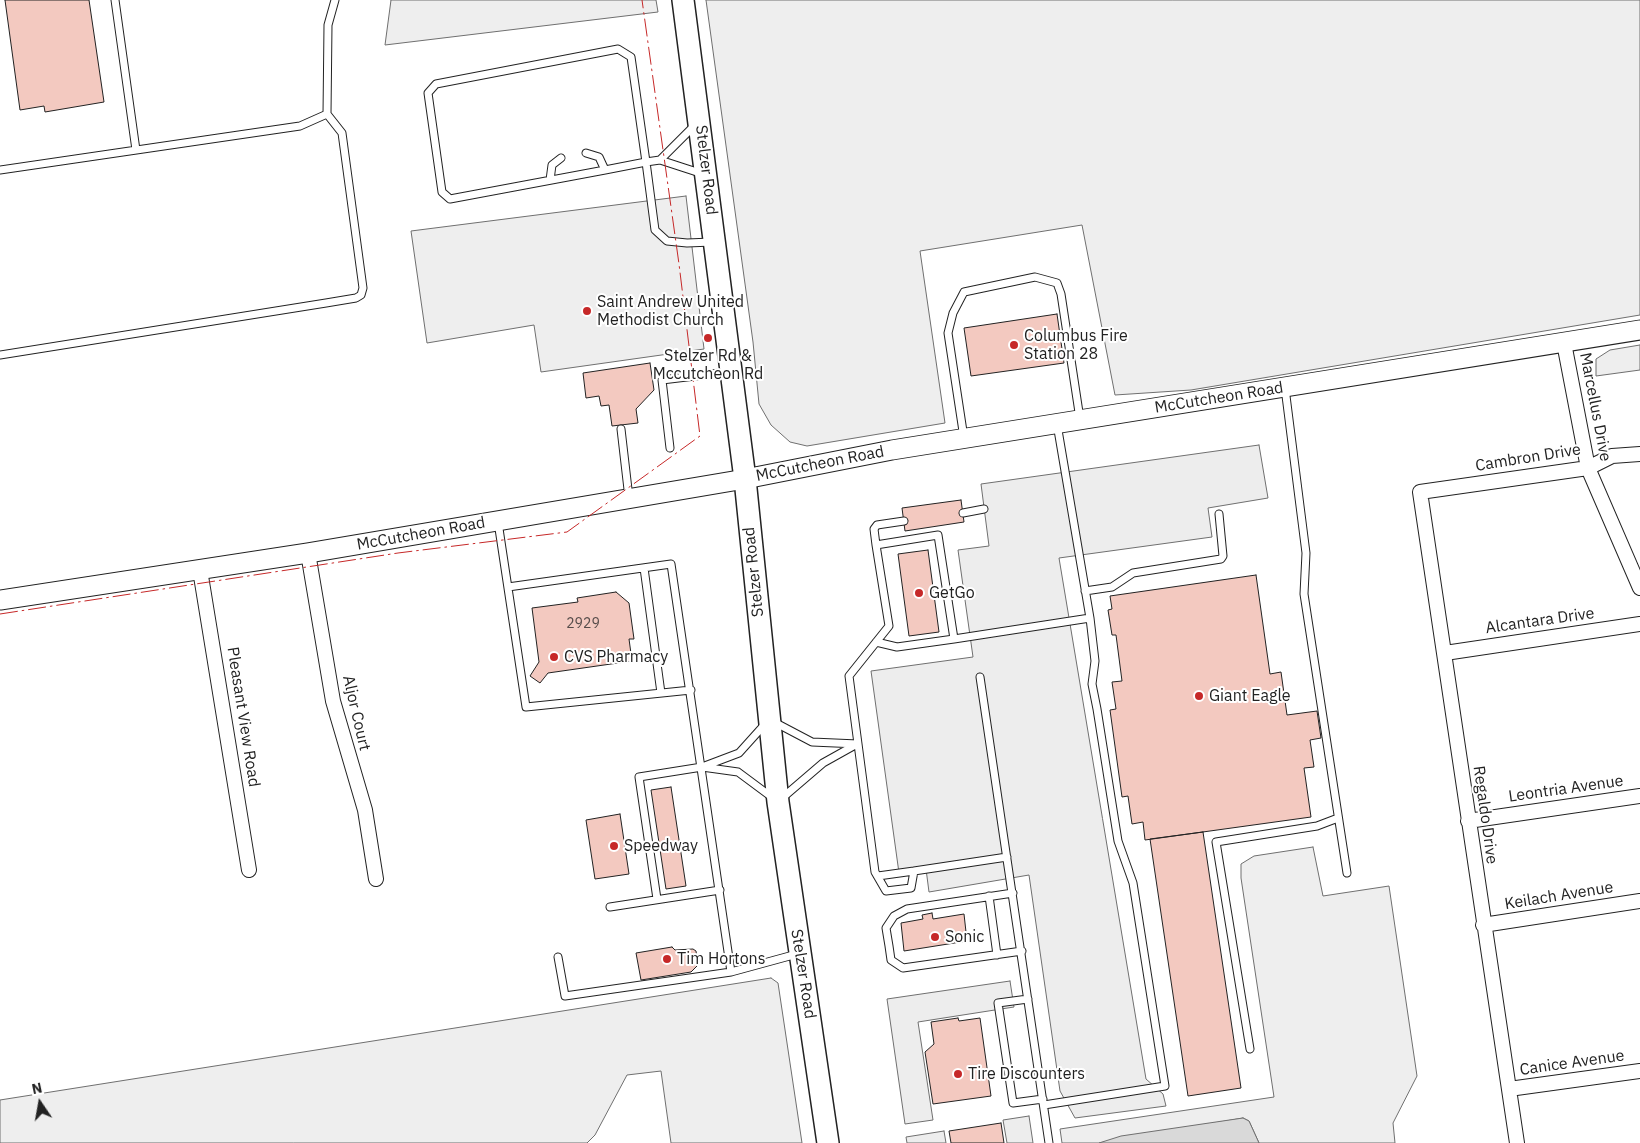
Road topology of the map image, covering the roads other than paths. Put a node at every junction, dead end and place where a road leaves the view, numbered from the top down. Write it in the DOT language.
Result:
graph roads {
  1 [pos="115,0"];
  2 [pos="335,0"];
  3 [pos="683,0"];
  4 [pos="327,114"];
  5 [pos="700,121"];
  6 [pos="136,150"];
  7 [pos="586,153"];
  8 [pos="561,158"];
  9 [pos="660,160"];
  10 [pos="646,162"];
  11 [pos="0,170"];
  12 [pos="605,170"];
  13 [pos="706,175"];
  14 [pos="550,180"];
  15 [pos="715,242"];
  16 [pos="1640,330"];
  17 [pos="1564,343"];
  18 [pos="0,355"];
  19 [pos="730,372"];
  20 [pos="1285,387"];
  21 [pos="1080,420"];
  22 [pos="1057,424"];
  23 [pos="621,429"];
  24 [pos="964,439"];
  25 [pos="670,448"];
  26 [pos="1640,454"];
  27 [pos="1588,468"];
  28 [pos="745,479"];
  29 [pos="1420,492"];
  30 [pos="630,498"];
  31 [pos="984,510"];
  32 [pos="963,513"];
  33 [pos="1219,514"];
  34 [pos="498,521"];
  35 [pos="904,522"];
  36 [pos="876,545"];
  37 [pos="308,553"];
  38 [pos="644,568"];
  39 [pos="200,570"];
  40 [pos="508,587"];
  41 [pos="1640,588"];
  42 [pos="1085,591"];
  43 [pos="0,600"];
  44 [pos="1090,618"];
  45 [pos="1640,624"];
  46 [pos="954,639"];
  47 [pos="876,642"];
  48 [pos="1445,653"];
  49 [pos="980,677"];
  50 [pos="690,690"];
  51 [pos="661,693"];
  52 [pos="769,719"];
  53 [pos="858,744"];
  54 [pos="702,767"];
  55 [pos="1640,796"];
  56 [pos="778,802"];
  57 [pos="1338,818"];
  58 [pos="1468,821"];
  59 [pos="1006,856"];
  60 [pos="249,870"];
  61 [pos="914,871"];
  62 [pos="1347,873"];
  63 [pos="878,876"];
  64 [pos="376,879"];
  65 [pos="720,890"];
  66 [pos="1013,893"];
  67 [pos="989,896"];
  68 [pos="657,899"];
  69 [pos="1640,901"];
  70 [pos="610,906"];
  71 [pos="1483,925"];
  72 [pos="1022,951"];
  73 [pos="800,953"];
  74 [pos="997,956"];
  75 [pos="558,957"];
  76 [pos="731,972"];
  77 [pos="1028,999"];
  78 [pos="1250,1049"];
  79 [pos="1640,1071"];
  80 [pos="1509,1089"];
  81 [pos="1043,1102"];
  82 [pos="828,1143"];
  83 [pos="1050,1143"];
  84 [pos="1517,1143"];
  1 -- 6 [label="lane"];
  2 -- 4 [label="lane"];
  3 -- 5 [label="main road, Stelzer Road"];
  4 -- 6 [label="lane"];
  4 -- 18 [label="lane"];
  5 -- 9 [label="lane"];
  5 -- 13 [label="main road, Stelzer Road"];
  6 -- 11 [label="lane"];
  7 -- 12 [label="lane"];
  8 -- 14 [label="lane"];
  9 -- 10 [label="lane"];
  9 -- 13 [label="lane"];
  10 -- 12 [label="lane"];
  10 -- 14 [label="lane"];
  10 -- 15 [label="lane"];
  12 -- 14 [label="lane"];
  13 -- 15 [label="main road, Stelzer Road"];
  15 -- 19 [label="main road, Stelzer Road"];
  16 -- 17 [label="main road, McCutcheon Road"];
  17 -- 20 [label="main road, McCutcheon Road"];
  17 -- 27 [label="street, Marcellus Drive"];
  19 -- 25 [label="lane"];
  19 -- 28 [label="main road, Stelzer Road"];
  20 -- 21 [label="main road, McCutcheon Road"];
  20 -- 57 [label="lane"];
  21 -- 22 [label="main road, McCutcheon Road"];
  21 -- 24 [label="lane"];
  22 -- 24 [label="main road, McCutcheon Road"];
  22 -- 42 [label="lane"];
  23 -- 30 [label="lane"];
  24 -- 28 [label="main road, McCutcheon Road"];
  26 -- 27 [label="street, Cambron Drive"];
  27 -- 29 [label="street, Cambron Drive"];
  27 -- 41 [label="street, Marcellus Drive"];
  28 -- 30 [label="main road, McCutcheon Road"];
  28 -- 52 [label="main road, Stelzer Road"];
  29 -- 48 [label="street, Regaldo Drive"];
  30 -- 34 [label="main road, McCutcheon Road"];
  31 -- 32 [label="lane"];
  33 -- 42 [label="lane"];
  34 -- 37 [label="main road, McCutcheon Road"];
  34 -- 40 [label="lane"];
  35 -- 36 [label="lane"];
  36 -- 46 [label="lane"];
  36 -- 47 [label="lane"];
  37 -- 39 [label="main road, McCutcheon Road"];
  37 -- 64 [label="street, Aljor Court"];
  38 -- 40 [label="lane"];
  38 -- 50 [label="lane"];
  38 -- 51 [label="lane"];
  39 -- 43 [label="main road, McCutcheon Road"];
  39 -- 60 [label="street, Pleasant View Road"];
  40 -- 51 [label="lane"];
  42 -- 44 [label="lane"];
  44 -- 46 [label="lane"];
  44 -- 81 [label="lane"];
  45 -- 48 [label="street, Alcantara Drive"];
  46 -- 47 [label="lane"];
  47 -- 53 [label="lane"];
  48 -- 58 [label="street, Regaldo Drive"];
  49 -- 59 [label="lane"];
  50 -- 51 [label="lane"];
  50 -- 54 [label="lane"];
  52 -- 53 [label="lane"];
  52 -- 54 [label="lane"];
  52 -- 56 [label="main road, Stelzer Road"];
  53 -- 56 [label="lane"];
  53 -- 63 [label="lane"];
  54 -- 56 [label="lane"];
  54 -- 65 [label="lane"];
  54 -- 68 [label="lane"];
  55 -- 58 [label="street, Leontria Avenue"];
  56 -- 73 [label="main road, Stelzer Road"];
  57 -- 62 [label="lane"];
  57 -- 78 [label="lane"];
  58 -- 71 [label="street, Regaldo Drive"];
  59 -- 61 [label="lane"];
  59 -- 66 [label="lane"];
  61 -- 63 [label="lane"];
  61 -- 63 [label="lane"];
  65 -- 68 [label="lane"];
  65 -- 76 [label="lane"];
  66 -- 67 [label="lane"];
  66 -- 72 [label="lane"];
  67 -- 74 [label="lane"];
  67 -- 74 [label="lane"];
  68 -- 70 [label="lane"];
  69 -- 71 [label="street, Keilach Avenue"];
  71 -- 80 [label="street, Regaldo Drive"];
  72 -- 74 [label="lane"];
  72 -- 77 [label="lane"];
  73 -- 76 [label="lane"];
  73 -- 82 [label="main road, Stelzer Road"];
  75 -- 76 [label="lane"];
  77 -- 81 [label="lane"];
  77 -- 81 [label="lane"];
  79 -- 80 [label="street, Canice Avenue"];
  80 -- 84 [label="street, Regaldo Drive"];
  81 -- 83 [label="lane"];
}
